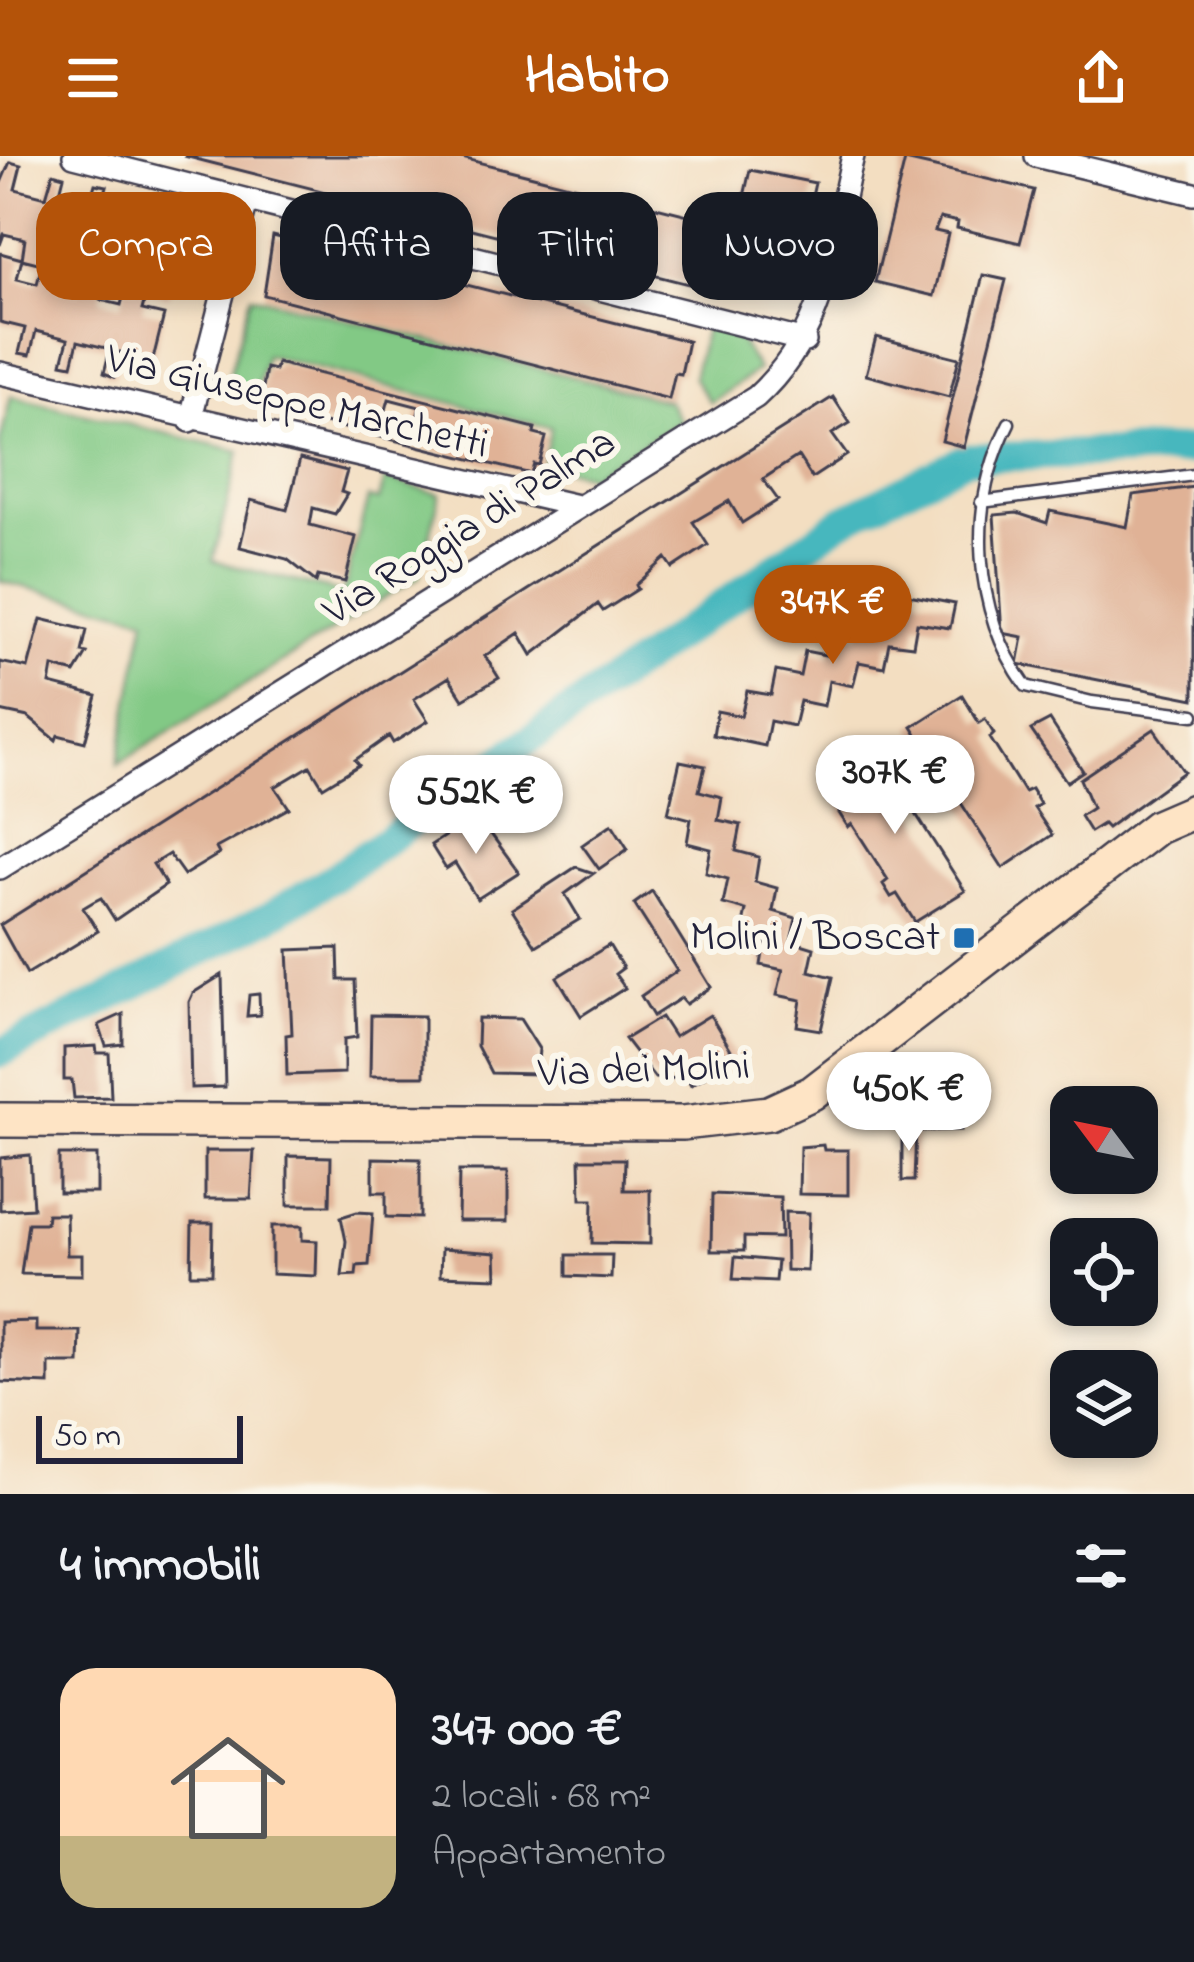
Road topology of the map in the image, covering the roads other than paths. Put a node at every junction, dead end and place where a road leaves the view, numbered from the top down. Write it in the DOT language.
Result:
graph roads {
  1 [pos="74,156"];
  2 [pos="853,156"];
  3 [pos="1036,156"];
  4 [pos="209,192"];
  5 [pos="1194,194"];
  6 [pos="256,204"];
  7 [pos="221,300"];
  8 [pos="805,341"];
  9 [pos="0,374"];
  10 [pos="190,421"];
  11 [pos="1009,423"];
  12 [pos="1194,475"];
  13 [pos="981,502"];
  14 [pos="577,506"];
  15 [pos="1194,715"];
  16 [pos="1194,812"];
  17 [pos="0,868"];
  18 [pos="0,1120"];
  1 -- 4 [label="street"];
  2 -- 8 [label="street, Via Roggia di Palma"];
  3 -- 5 [label="street"];
  6 -- 8 [label="street"];
  7 -- 10 [label="street"];
  8 -- 14 [label="street, Via Roggia di Palma"];
  9 -- 10 [label="street, Via Giuseppe Marchetti"];
  10 -- 14 [label="street, Via Giuseppe Marchetti"];
  11 -- 13 [label="lane"];
  12 -- 13 [label="lane"];
  13 -- 15 [label="lane"];
  14 -- 17 [label="street, Via Roggia di Palma"];
  16 -- 18 [label="street, Via dei Molini"];
}
